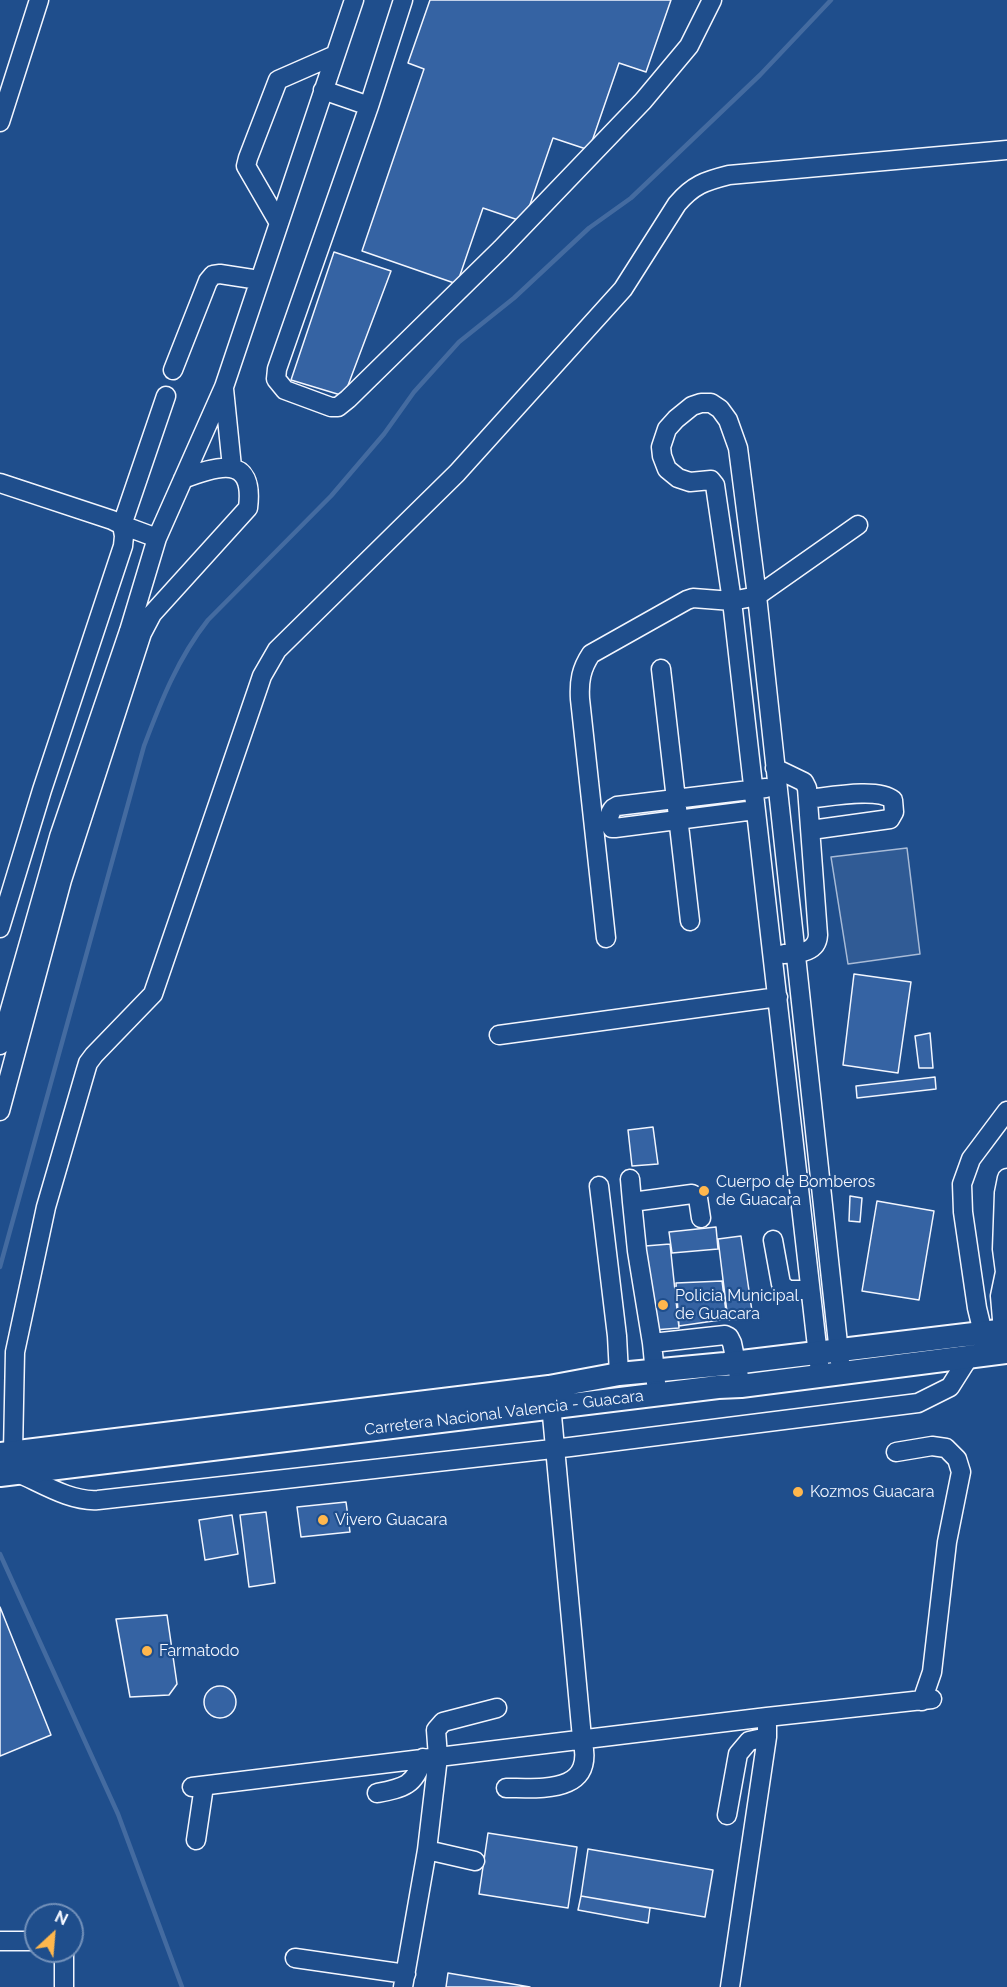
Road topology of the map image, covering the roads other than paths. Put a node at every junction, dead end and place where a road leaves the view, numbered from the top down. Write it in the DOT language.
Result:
graph roads {
  1 [pos="39,0"];
  2 [pos="354,0"];
  3 [pos="403,0"];
  4 [pos="712,0"];
  5 [pos="335,55"];
  6 [pos="323,90"];
  7 [pos="369,106"];
  8 [pos="0,122"];
  9 [pos="1007,150"];
  10 [pos="279,223"];
  11 [pos="259,280"];
  12 [pos="173,370"];
  13 [pos="224,387"];
  14 [pos="166,396"];
  15 [pos="232,467"];
  16 [pos="183,479"];
  17 [pos="0,483"];
  18 [pos="122,525"];
  19 [pos="858,525"];
  20 [pos="157,538"];
  21 [pos="757,596"];
  22 [pos="732,601"];
  23 [pos="661,669"];
  24 [pos="776,777"];
  25 [pos="753,789"];
  26 [pos="676,798"];
  27 [pos="808,799"];
  28 [pos="755,810"];
  29 [pos="679,819"];
  30 [pos="811,830"];
  31 [pos="690,921"];
  32 [pos="0,928"];
  33 [pos="606,938"];
  34 [pos="795,953"];
  35 [pos="773,954"];
  36 [pos="777,997"];
  37 [pos="499,1035"];
  38 [pos="0,1045"];
  39 [pos="0,1111"];
  40 [pos="1007,1111"];
  41 [pos="1007,1178"];
  42 [pos="630,1179"];
  43 [pos="599,1186"];
  44 [pos="632,1202"];
  45 [pos="701,1218"];
  46 [pos="773,1240"];
  47 [pos="1006,1274"];
  48 [pos="810,1290"];
  49 [pos="1000,1336"];
  50 [pos="690,1338"];
  51 [pos="652,1342"];
  52 [pos="828,1351"];
  53 [pos="969,1357"];
  54 [pos="736,1363"];
  55 [pos="696,1367"];
  56 [pos="655,1371"];
  57 [pos="620,1374"];
  58 [pos="831,1374"];
  59 [pos="741,1386"];
  60 [pos="701,1389"];
  61 [pos="657,1395"];
  62 [pos="550,1397"];
  63 [pos="7,1429"];
  64 [pos="554,1449"];
  65 [pos="896,1452"];
  66 [pos="8,1464"];
  67 [pos="497,1708"];
  68 [pos="767,1717"];
  69 [pos="767,1737"];
  70 [pos="582,1738"];
  71 [pos="430,1757"];
  72 [pos="507,1788"];
  73 [pos="377,1793"];
  74 [pos="727,1815"];
  75 [pos="196,1840"];
  76 [pos="427,1850"];
  77 [pos="475,1861"];
  78 [pos="0,1941"];
  79 [pos="24,1941"];
  80 [pos="295,1958"];
  81 [pos="64,1963"];
  82 [pos="404,1981"];
  83 [pos="64,1987"];
  84 [pos="730,1987"];
  1 -- 8 [label="street"];
  2 -- 5 [label="street"];
  3 -- 7 [label="street"];
  4 -- 7 [label="street"];
  5 -- 6 [label="street"];
  5 -- 10 [label="street"];
  6 -- 7 [label="street"];
  6 -- 10 [label="street"];
  9 -- 63 [label="street"];
  10 -- 11 [label="street"];
  11 -- 12 [label="street"];
  11 -- 13 [label="street"];
  13 -- 15 [label="street"];
  13 -- 16 [label="street"];
  14 -- 18 [label="street"];
  15 -- 16 [label="street"];
  15 -- 39 [label="street"];
  16 -- 20 [label="street"];
  17 -- 18 [label="street"];
  18 -- 20 [label="street"];
  18 -- 32 [label="street"];
  19 -- 21 [label="street"];
  20 -- 38 [label="street"];
  21 -- 22 [label="street"];
  21 -- 22 [label="street"];
  21 -- 24 [label="street"];
  22 -- 25 [label="street"];
  22 -- 33 [label="street"];
  23 -- 26 [label="street"];
  24 -- 25 [label="street"];
  24 -- 27 [label="street"];
  24 -- 34 [label="street"];
  25 -- 26 [label="street"];
  25 -- 28 [label="street"];
  26 -- 29 [label="street"];
  26 -- 29 [label="street"];
  27 -- 30 [label="street"];
  27 -- 30 [label="street"];
  28 -- 29 [label="street"];
  28 -- 35 [label="street"];
  29 -- 31 [label="street"];
  30 -- 34 [label="street"];
  34 -- 35 [label="street"];
  34 -- 52 [label="street"];
  35 -- 36 [label="street"];
  36 -- 37 [label="street"];
  36 -- 48 [label="street"];
  40 -- 49 [label="street"];
  41 -- 47 [label="street"];
  42 -- 44 [label="street"];
  43 -- 57 [label="street"];
  44 -- 45 [label="street"];
  44 -- 51 [label="street"];
  46 -- 48 [label="street"];
  47 -- 49 [label="street"];
  48 -- 52 [label="street"];
  49 -- 52 [label="main road, Carretera Nacional Valencia - Guacara"];
  49 -- 53 [label="main road, Carretera Nacional Valencia - Guacara"];
  50 -- 51 [label="street"];
  50 -- 54 [label="street"];
  50 -- 55 [label="street"];
  51 -- 56 [label="street"];
  52 -- 54 [label="main road, Carretera Nacional Valencia - Guacara"];
  52 -- 58 [label="street"];
  53 -- 58 [label="main road, Carretera Nacional Valencia - Guacara"];
  53 -- 64 [label="street"];
  54 -- 55 [label="main road, Carretera Nacional Valencia - Guacara"];
  54 -- 59 [label="street"];
  55 -- 56 [label="main road, Carretera Nacional Valencia - Guacara"];
  55 -- 60 [label="street"];
  56 -- 57 [label="main road, Carretera Nacional Valencia - Guacara"];
  56 -- 61 [label="street"];
  57 -- 62 [label="main road, Carretera Nacional Valencia - Guacara"];
  58 -- 59 [label="main road, Carretera Nacional Valencia - Guacara"];
  59 -- 60 [label="main road, Carretera Nacional Valencia - Guacara"];
  60 -- 61 [label="main road, Carretera Nacional Valencia - Guacara"];
  61 -- 62 [label="main road, Carretera Nacional Valencia - Guacara"];
  62 -- 64 [label="street"];
  62 -- 66 [label="main road, Carretera Nacional Valencia - Guacara"];
  63 -- 66 [label="street"];
  64 -- 66 [label="street"];
  64 -- 70 [label="street"];
  65 -- 68 [label="street"];
  67 -- 71 [label="street"];
  68 -- 69 [label="street"];
  68 -- 70 [label="street"];
  69 -- 74 [label="street"];
  69 -- 84 [label="street"];
  70 -- 71 [label="street"];
  70 -- 72 [label="street"];
  71 -- 73 [label="street"];
  71 -- 75 [label="street"];
  71 -- 76 [label="street"];
  76 -- 77 [label="street"];
  76 -- 82 [label="street"];
  78 -- 79 [label="street"];
  80 -- 82 [label="street"];
  81 -- 83 [label="street"];
}
